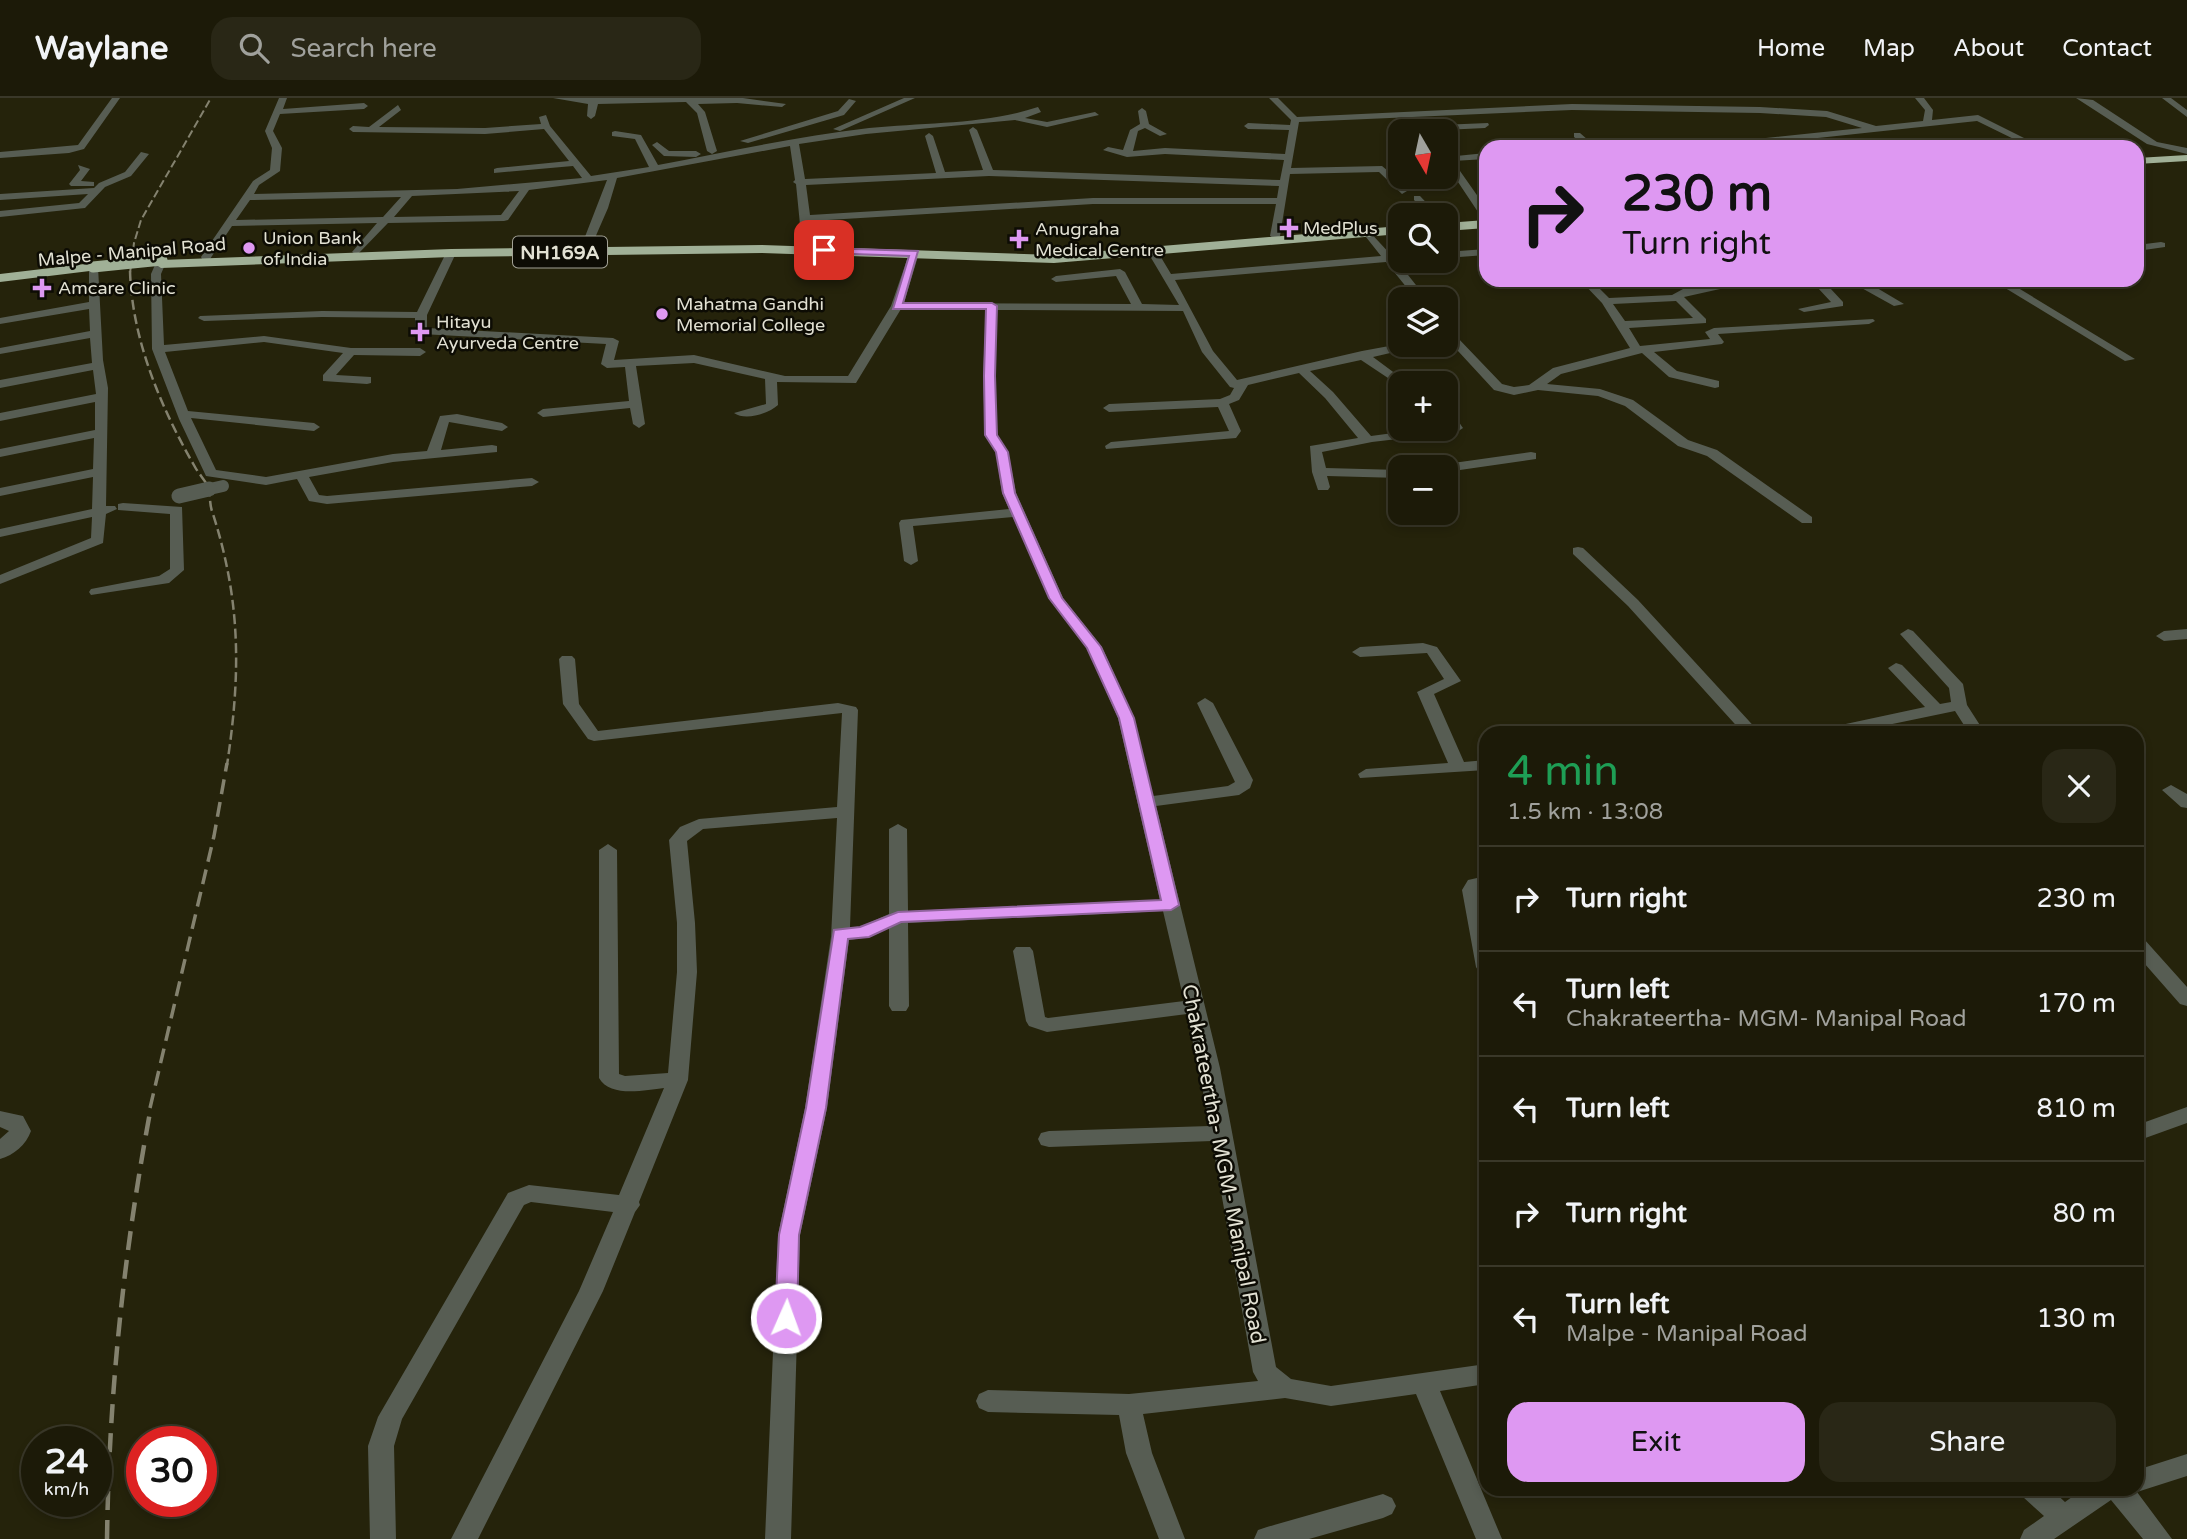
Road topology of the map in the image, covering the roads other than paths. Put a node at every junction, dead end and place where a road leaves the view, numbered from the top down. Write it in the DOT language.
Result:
graph roads {
  1 [pos="117,98"];
  2 [pos="283,98"];
  3 [pos="557,98"];
  4 [pos="912,98"];
  5 [pos="1273,98"];
  6 [pos="1684,98"];
  7 [pos="1919,98"];
  8 [pos="2080,98"];
  9 [pos="2166,98"];
  10 [pos="688,100"];
  11 [pos="786,101"];
  12 [pos="852,101"];
  13 [pos="594,102"];
  14 [pos="364,106"];
  15 [pos="398,108"];
  16 [pos="1698,109"];
  17 [pos="881,110"];
  18 [pos="1038,110"];
  19 [pos="1142,111"];
  20 [pos="276,112"];
  21 [pos="907,112"];
  22 [pos="1095,114"];
  23 [pos="2187,114"];
  24 [pos="591,116"];
  25 [pos="942,116"];
  26 [pos="514,118"];
  27 [pos="964,118"];
  28 [pos="1018,118"];
  29 [pos="1294,124"];
  30 [pos="1927,124"];
  31 [pos="546,125"];
  32 [pos="1145,125"];
  33 [pos="1485,125"];
  34 [pos="796,126"];
  35 [pos="1248,126"];
  36 [pos="1458,127"];
  37 [pos="353,128"];
  38 [pos="372,128"];
  39 [pos="973,130"];
  40 [pos="1878,130"];
  41 [pos="615,134"];
  42 [pos="1163,134"];
  43 [pos="1577,135"];
  44 [pos="929,136"];
  45 [pos="1827,136"];
  46 [pos="815,138"];
  47 [pos="1583,140"];
  48 [pos="1784,140"];
  49 [pos="1836,140"];
  50 [pos="2023,140"];
  51 [pos="794,142"];
  52 [pos="657,145"];
  53 [pos="1108,150"];
  54 [pos="2187,151"];
  55 [pos="1127,153"];
  56 [pos="144,154"];
  57 [pos="0,155"];
  58 [pos="712,155"];
  59 [pos="1287,156"];
  60 [pos="1479,157"];
  61 [pos="1458,158"];
  62 [pos="2187,159"];
  63 [pos="2144,162"];
  64 [pos="575,163"];
  65 [pos="81,167"];
  66 [pos="655,169"];
  67 [pos="496,171"];
  68 [pos="1286,171"];
  69 [pos="989,173"];
  70 [pos="613,174"];
  71 [pos="941,175"];
  72 [pos="1388,175"];
  73 [pos="1458,177"];
  74 [pos="587,179"];
  75 [pos="798,182"];
  76 [pos="105,183"];
  77 [pos="1284,183"];
  78 [pos="526,187"];
  79 [pos="94,191"];
  80 [pos="411,192"];
  81 [pos="0,197"];
  82 [pos="246,197"];
  83 [pos="1417,198"];
  84 [pos="1281,201"];
  85 [pos="1422,203"];
  86 [pos="1479,209"];
  87 [pos="0,214"];
  88 [pos="806,218"];
  89 [pos="384,220"];
  90 [pos="1479,221"];
  91 [pos="229,223"];
  92 [pos="1458,224"];
  93 [pos="1388,229"];
  94 [pos="1388,229"];
  95 [pos="1367,232"];
  96 [pos="1275,236"];
  97 [pos="807,245"];
  98 [pos="2161,245"];
  99 [pos="1180,246"];
  100 [pos="586,247"];
  101 [pos="2144,247"];
  102 [pos="625,248"];
  103 [pos="1152,251"];
  104 [pos="357,252"];
  105 [pos="1388,252"];
  106 [pos="1479,252"];
  107 [pos="451,253"];
  108 [pos="914,253"];
  109 [pos="1458,253"];
  110 [pos="206,257"];
  111 [pos="1054,259"];
  112 [pos="1388,259"];
  113 [pos="162,262"];
  114 [pos="93,269"];
  115 [pos="1077,276"];
  116 [pos="1168,277"];
  117 [pos="0,280"];
  118 [pos="1592,287"];
  119 [pos="1724,287"];
  120 [pos="1823,287"];
  121 [pos="1867,287"];
  122 [pos="2009,287"];
  123 [pos="1059,293"];
  124 [pos="1678,297"];
  125 [pos="1094,300"];
  126 [pos="1606,301"];
  127 [pos="96,304"];
  128 [pos="1898,304"];
  129 [pos="897,306"];
  130 [pos="992,306"];
  131 [pos="1138,307"];
  132 [pos="1187,307"];
  133 [pos="1804,309"];
  134 [pos="421,315"];
  135 [pos="204,317"];
  136 [pos="0,321"];
  137 [pos="1869,321"];
  138 [pos="1620,325"];
  139 [pos="421,331"];
  140 [pos="95,334"];
  141 [pos="1458,345"];
  142 [pos="158,349"];
  143 [pos="1388,350"];
  144 [pos="1641,350"];
  145 [pos="0,351"];
  146 [pos="351,351"];
  147 [pos="389,351"];
  148 [pos="420,352"];
  149 [pos="1362,355"];
  150 [pos="2129,359"];
  151 [pos="629,363"];
  152 [pos="98,365"];
  153 [pos="1301,369"];
  154 [pos="1388,373"];
  155 [pos="771,377"];
  156 [pos="367,380"];
  157 [pos="1243,382"];
  158 [pos="0,384"];
  159 [pos="1715,384"];
  160 [pos="1536,386"];
  161 [pos="101,397"];
  162 [pos="1222,403"];
  163 [pos="636,404"];
  164 [pos="1109,408"];
  165 [pos="543,413"];
  166 [pos="740,413"];
  167 [pos="184,414"];
  168 [pos="0,416"];
  169 [pos="639,424"];
  170 [pos="313,427"];
  171 [pos="502,427"];
  172 [pos="99,433"];
  173 [pos="1388,437"];
  174 [pos="1375,439"];
  175 [pos="1111,446"];
  176 [pos="492,449"];
  177 [pos="0,453"];
  178 [pos="433,454"];
  179 [pos="1531,456"];
  180 [pos="1458,466"];
  181 [pos="1320,471"];
  182 [pos="99,472"];
  183 [pos="300,474"];
  184 [pos="1388,474"];
  185 [pos="266,481"];
  186 [pos="532,482"];
  187 [pos="1323,487"];
  188 [pos="0,492"];
  189 [pos="123,507"];
  190 [pos="100,511"];
  191 [pos="1017,512"];
  192 [pos="1807,520"];
  193 [pos="0,533"];
  194 [pos="1578,551"];
  195 [pos="911,561"];
  196 [pos="0,580"];
  197 [pos="96,593"];
  198 [pos="1908,634"];
  199 [pos="2187,634"];
  200 [pos="2164,636"];
  201 [pos="1360,652"];
  202 [pos="567,659"];
  203 [pos="1896,668"];
  204 [pos="1205,703"];
  205 [pos="1959,705"];
  206 [pos="1936,710"];
  207 [pos="1746,726"];
  208 [pos="1860,726"];
  209 [pos="1972,726"];
  210 [pos="1479,766"];
  211 [pos="1458,768"];
  212 [pos="1366,774"];
  213 [pos="2171,790"];
  214 [pos="1146,802"];
  215 [pos="2187,803"];
  216 [pos="844,812"];
  217 [pos="898,828"];
  218 [pos="608,850"];
  219 [pos="1479,883"];
  220 [pos="1171,905"];
  221 [pos="898,917"];
  222 [pos="1479,931"];
  223 [pos="840,934"];
  224 [pos="1023,951"];
  225 [pos="2144,951"];
  226 [pos="2187,999"];
  227 [pos="899,1006"];
  228 [pos="1195,1006"];
  229 [pos="678,1080"];
  230 [pos="2187,1115"];
  231 [pos="0,1119"];
  232 [pos="2144,1130"];
  233 [pos="1222,1133"];
  234 [pos="1049,1139"];
  235 [pos="0,1151"];
  236 [pos="629,1205"];
  237 [pos="1479,1375"];
  238 [pos="1424,1383"];
  239 [pos="1285,1388"];
  240 [pos="988,1401"];
  241 [pos="1129,1405"];
  242 [pos="2187,1465"];
  243 [pos="2144,1478"];
  244 [pos="2040,1496"];
  245 [pos="2093,1496"];
  246 [pos="2124,1496"];
  247 [pos="1383,1506"];
  248 [pos="2063,1517"];
  249 [pos="1275,1538"];
  250 [pos="383,1539"];
  251 [pos="464,1539"];
  252 [pos="778,1539"];
  253 [pos="1172,1539"];
  254 [pos="1489,1539"];
  255 [pos="2033,1539"];
  256 [pos="2159,1539"];
  1 -- 57 [label="street"];
  2 -- 20 [label="street"];
  3 -- 13 [label="street"];
  4 -- 17 [label="street"];
  5 -- 29 [label="street"];
  6 -- 16 [label="street"];
  7 -- 30 [label="street"];
  8 -- 54 [label="street"];
  9 -- 23 [label="street"];
  10 -- 11 [label="street"];
  10 -- 13 [label="street"];
  10 -- 58 [label="street"];
  11 -- 34 [label="street"];
  12 -- 34 [label="street"];
  13 -- 24 [label="street"];
  14 -- 20 [label="street"];
  15 -- 38 [label="street"];
  16 -- 29 [label="street"];
  16 -- 40 [label="street"];
  17 -- 21 [label="street"];
  17 -- 46 [label="street"];
  18 -- 28 [label="street"];
  19 -- 32 [label="street"];
  20 -- 82 [label="street"];
  22 -- 28 [label="street"];
  25 -- 27 [label="street"];
  26 -- 31 [label="street"];
  27 -- 28 [label="street"];
  27 -- 46 [label="street"];
  29 -- 35 [label="street"];
  29 -- 59 [label="street"];
  30 -- 40 [label="street"];
  30 -- 50 [label="street"];
  31 -- 38 [label="street"];
  31 -- 64 [label="street"];
  32 -- 42 [label="street"];
  32 -- 55 [label="street"];
  33 -- 36 [label="street"];
  34 -- 58 [label="street"];
  37 -- 38 [label="street"];
  39 -- 69 [label="street"];
  40 -- 45 [label="street"];
  41 -- 66 [label="street"];
  43 -- 47 [label="street"];
  44 -- 71 [label="street"];
  45 -- 48 [label="street"];
  45 -- 49 [label="street"];
  46 -- 51 [label="street"];
  51 -- 58 [label="street"];
  51 -- 75 [label="street"];
  52 -- 58 [label="street"];
  53 -- 55 [label="street"];
  55 -- 59 [label="street"];
  56 -- 76 [label="street"];
  58 -- 66 [label="street"];
  59 -- 68 [label="street"];
  60 -- 61 [label="street"];
  62 -- 63 [label="highway"];
  64 -- 67 [label="street"];
  64 -- 74 [label="street"];
  65 -- 76 [label="street"];
  66 -- 70 [label="street"];
  68 -- 72 [label="street"];
  68 -- 77 [label="street"];
  69 -- 71 [label="street"];
  69 -- 77 [label="street"];
  70 -- 74 [label="street"];
  70 -- 100 [label="street"];
  71 -- 75 [label="street"];
  73 -- 86 [label="street"];
  74 -- 78 [label="street"];
  75 -- 88 [label="street"];
  76 -- 79 [label="street"];
  77 -- 84 [label="street"];
  78 -- 80 [label="street"];
  78 -- 89 [label="street"];
  79 -- 81 [label="street"];
  79 -- 87 [label="street"];
  80 -- 82 [label="street"];
  80 -- 89 [label="street"];
  82 -- 91 [label="street"];
  83 -- 85 [label="street"];
  84 -- 88 [label="street"];
  84 -- 96 [label="street"];
  88 -- 97 [label="street"];
  89 -- 91 [label="street"];
  89 -- 104 [label="street"];
  90 -- 92 [label="highway"];
  91 -- 110 [label="street"];
  93 -- 96 [label="highway, Malpe - Manipal Road / NH169A"];
  94 -- 95 [label="highway, Malpe - Manipal Road / NH169A"];
  95 -- 99 [label="highway, Malpe - Manipal Road / NH169A"];
  95 -- 105 [label="street"];
  96 -- 99 [label="highway, Malpe - Manipal Road / NH169A"];
  97 -- 99 [label="highway, Malpe - Manipal Road / NH169A"];
  97 -- 102 [label="highway, Malpe - Manipal Road / NH169A"];
  98 -- 101 [label="street"];
  99 -- 103 [label="highway, Malpe - Manipal Road / NH169A"];
  100 -- 102 [label="highway, Malpe - Manipal Road / NH169A"];
  100 -- 104 [label="highway, Malpe - Manipal Road / NH169A"];
  102 -- 107 [label="highway, Malpe - Manipal Road / NH169A"];
  102 -- 108 [label="highway, Malpe - Manipal Road / NH169A"];
  103 -- 111 [label="highway, Malpe - Manipal Road / NH169A"];
  103 -- 116 [label="street"];
  104 -- 110 [label="highway, Malpe - Manipal Road / NH169A"];
  106 -- 109 [label="street"];
  107 -- 113 [label="highway, Malpe - Manipal Road / NH169A"];
  107 -- 134 [label="street"];
  108 -- 111 [label="highway, Malpe - Manipal Road / NH169A"];
  108 -- 129 [label="street"];
  110 -- 113 [label="highway, NH169A"];
  111 -- 123 [label="street"];
  112 -- 116 [label="street"];
  113 -- 114 [label="highway, Malpe - Manipal Road / NH169A, bridge"];
  113 -- 142 [label="street"];
  114 -- 117 [label="highway, Malpe - Manipal Road / NH169A"];
  114 -- 127 [label="street"];
  115 -- 123 [label="street"];
  115 -- 125 [label="street"];
  115 -- 131 [label="street"];
  116 -- 132 [label="street"];
  118 -- 126 [label="street"];
  119 -- 124 [label="street"];
  120 -- 133 [label="street"];
  121 -- 128 [label="street"];
  122 -- 150 [label="street"];
  123 -- 130 [label="street"];
  123 -- 131 [label="street"];
  124 -- 126 [label="street"];
  124 -- 138 [label="street"];
  126 -- 138 [label="street"];
  127 -- 136 [label="street"];
  127 -- 140 [label="street"];
  129 -- 130 [label="street"];
  129 -- 155 [label="street"];
  130 -- 191 [label="street, Chakrateertha- MGM- Manipal Road"];
  131 -- 132 [label="street"];
  132 -- 157 [label="street"];
  134 -- 135 [label="street"];
  134 -- 139 [label="street"];
  137 -- 144 [label="street"];
  138 -- 144 [label="street"];
  139 -- 147 [label="street"];
  139 -- 151 [label="street"];
  140 -- 145 [label="street"];
  140 -- 152 [label="street"];
  141 -- 160 [label="street"];
  142 -- 146 [label="street"];
  142 -- 167 [label="street"];
  143 -- 149 [label="street"];
  144 -- 159 [label="street"];
  144 -- 160 [label="street"];
  146 -- 147 [label="street"];
  146 -- 156 [label="street"];
  147 -- 148 [label="street"];
  149 -- 153 [label="street"];
  149 -- 154 [label="street"];
  151 -- 155 [label="street"];
  151 -- 163 [label="street"];
  152 -- 158 [label="street"];
  152 -- 161 [label="street"];
  153 -- 157 [label="street"];
  153 -- 181 [label="street"];
  155 -- 166 [label="street"];
  157 -- 162 [label="street"];
  160 -- 192 [label="street"];
  161 -- 168 [label="street"];
  161 -- 172 [label="street"];
  162 -- 164 [label="street"];
  162 -- 175 [label="street"];
  163 -- 165 [label="street"];
  163 -- 169 [label="street"];
  167 -- 170 [label="street"];
  167 -- 185 [label="street"];
  171 -- 178 [label="street"];
  172 -- 177 [label="street"];
  172 -- 182 [label="street"];
  173 -- 174 [label="street"];
  176 -- 178 [label="street"];
  178 -- 183 [label="street"];
  179 -- 180 [label="street"];
  181 -- 184 [label="street"];
  181 -- 187 [label="street"];
  182 -- 188 [label="street"];
  182 -- 190 [label="street"];
  183 -- 185 [label="street"];
  183 -- 186 [label="street"];
  185 -- 189 [label="street, bridge"];
  189 -- 190 [label="street"];
  189 -- 197 [label="street"];
  190 -- 193 [label="street"];
  190 -- 196 [label="street"];
  191 -- 195 [label="street"];
  191 -- 214 [label="street, Chakrateertha- MGM- Manipal Road"];
  194 -- 207 [label="street"];
  198 -- 205 [label="street"];
  199 -- 200 [label="street"];
  201 -- 211 [label="street"];
  202 -- 216 [label="street"];
  203 -- 206 [label="street"];
  204 -- 214 [label="street"];
  205 -- 206 [label="street"];
  205 -- 209 [label="street"];
  206 -- 208 [label="street"];
  210 -- 211 [label="street"];
  211 -- 212 [label="street"];
  213 -- 215 [label="street"];
  214 -- 220 [label="street, Chakrateertha- MGM- Manipal Road"];
  216 -- 223 [label="street"];
  216 -- 229 [label="street"];
  217 -- 221 [label="street"];
  218 -- 229 [label="street"];
  219 -- 222 [label="street"];
  220 -- 221 [label="street"];
  220 -- 228 [label="street, Chakrateertha- MGM- Manipal Road"];
  221 -- 223 [label="street"];
  221 -- 227 [label="street"];
  223 -- 252 [label="street"];
  224 -- 228 [label="street"];
  225 -- 226 [label="street"];
  228 -- 233 [label="street, Chakrateertha- MGM- Manipal Road"];
  229 -- 236 [label="street"];
  230 -- 232 [label="street"];
  231 -- 235 [label="street"];
  233 -- 234 [label="street"];
  233 -- 239 [label="street, Chakrateertha- MGM- Manipal Road"];
  236 -- 250 [label="street"];
  236 -- 251 [label="street"];
  237 -- 238 [label="street"];
  238 -- 239 [label="street"];
  238 -- 254 [label="street"];
  239 -- 241 [label="street"];
  240 -- 241 [label="street"];
  241 -- 253 [label="street"];
  242 -- 243 [label="street"];
  244 -- 248 [label="street"];
  245 -- 248 [label="street"];
  246 -- 256 [label="street"];
  247 -- 249 [label="street"];
  248 -- 255 [label="street"];
}
